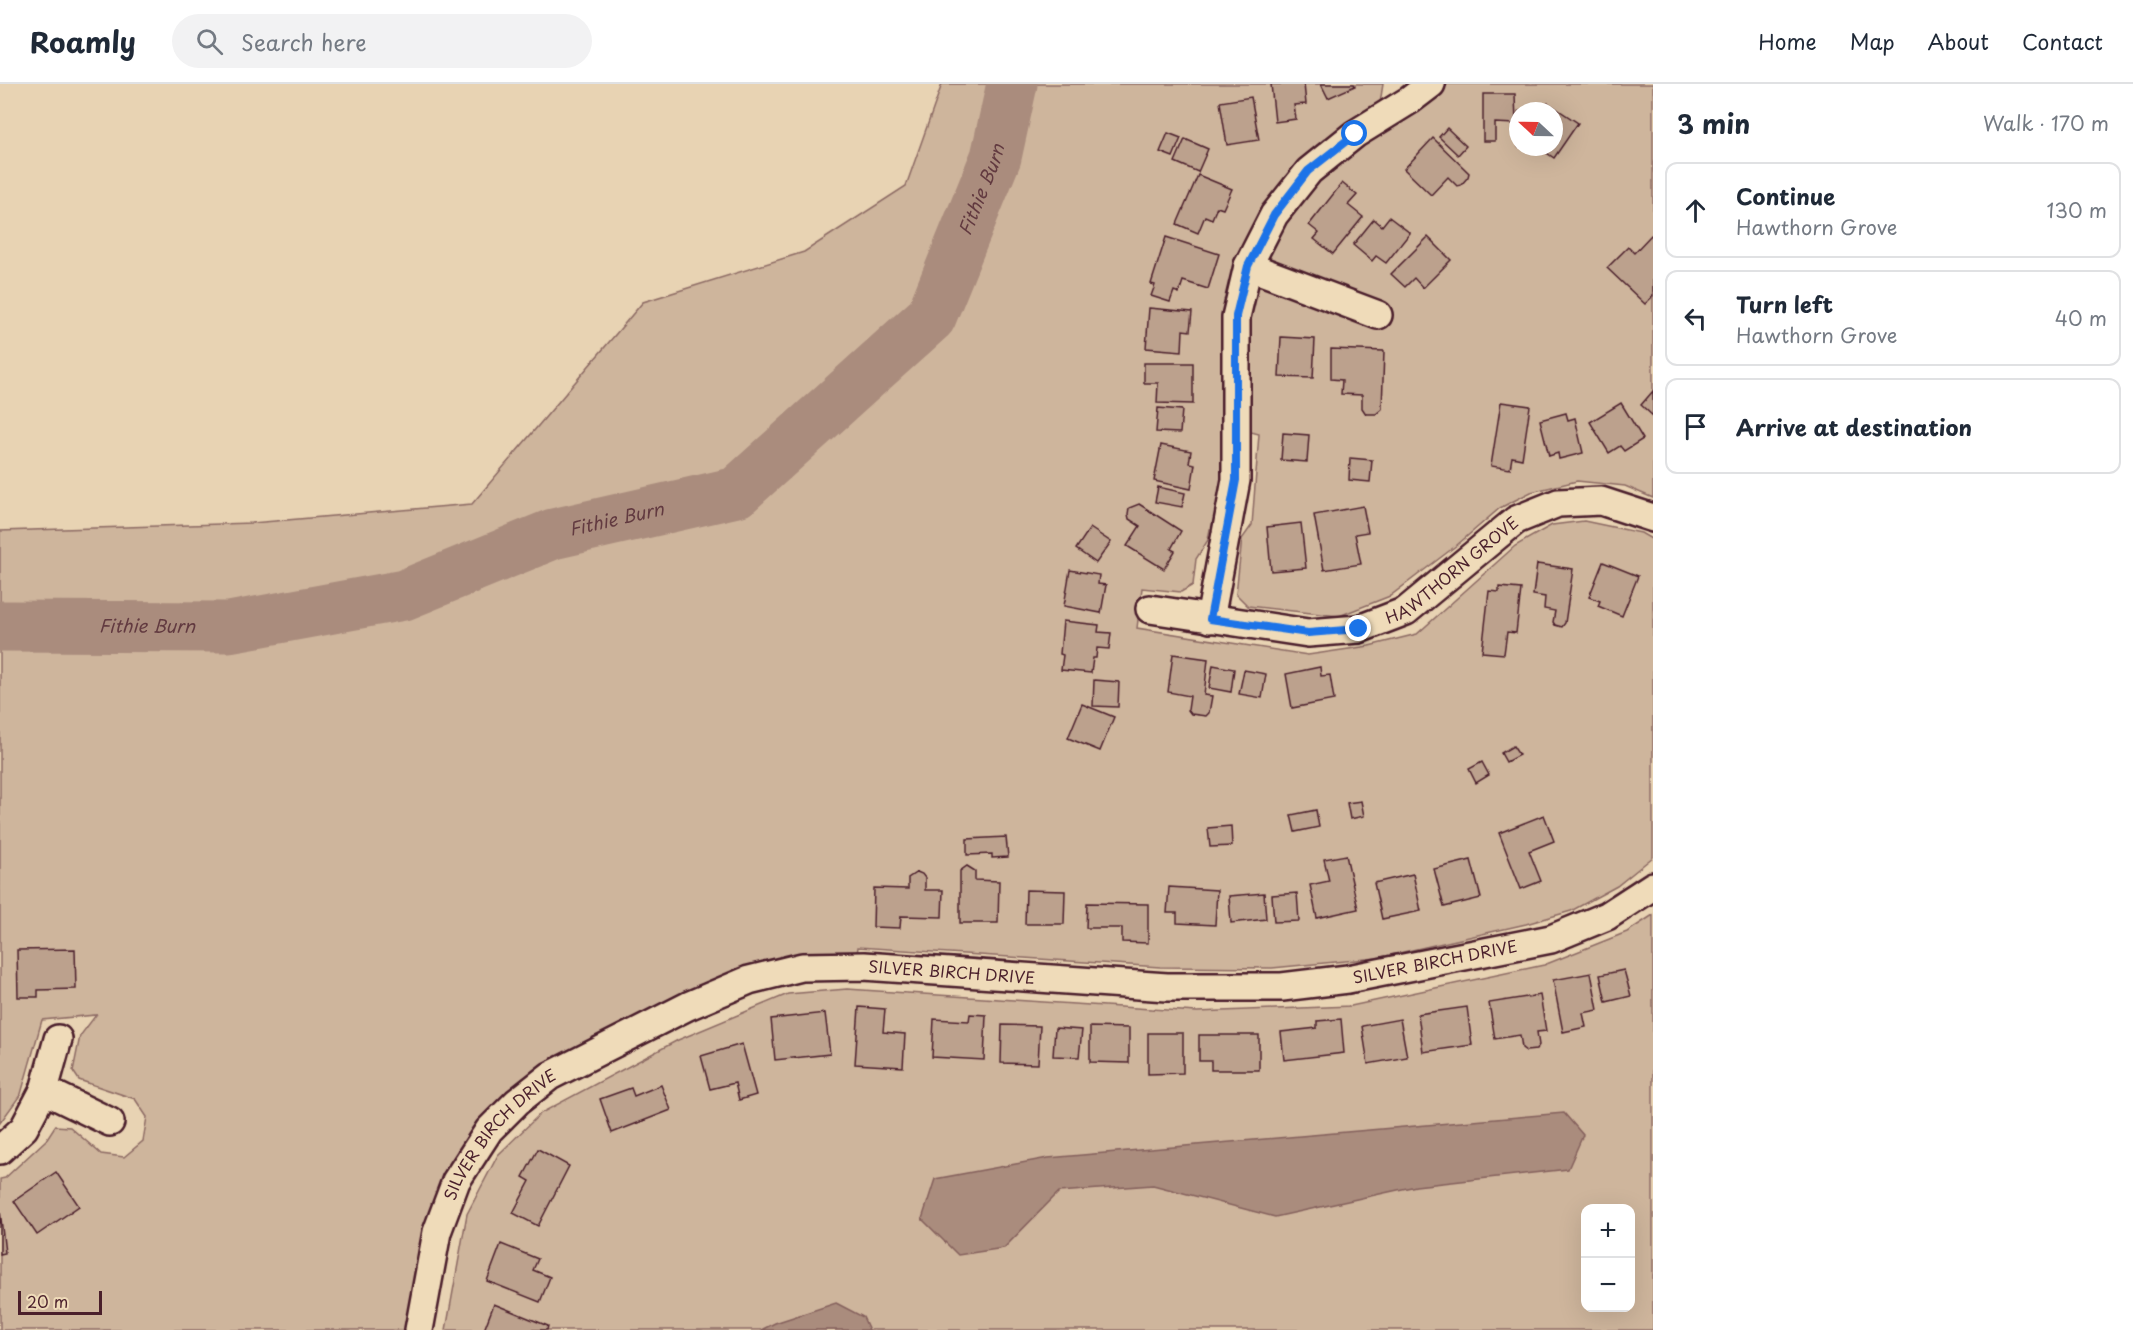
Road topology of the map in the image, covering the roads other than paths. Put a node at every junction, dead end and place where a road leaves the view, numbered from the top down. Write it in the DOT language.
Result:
graph roads {
  1 [pos="1414,89"];
  2 [pos="1248,266"];
  3 [pos="1378,315"];
  4 [pos="1653,518"];
  5 [pos="1150,609"];
  6 [pos="1210,619"];
  7 [pos="1653,886"];
  8 [pos="58,1039"];
  9 [pos="44,1090"];
  10 [pos="110,1122"];
  11 [pos="0,1150"];
  12 [pos="419,1330"];
  1 -- 2 [label="street"];
  2 -- 3 [label="street"];
  2 -- 6 [label="street"];
  4 -- 6 [label="street, HAWTHORN GROVE"];
  5 -- 6 [label="street, HAWTHORN GROVE"];
  7 -- 12 [label="street, SILVER BIRCH DRIVE"];
  8 -- 9 [label="street"];
  9 -- 10 [label="street"];
  9 -- 11 [label="street"];
}
